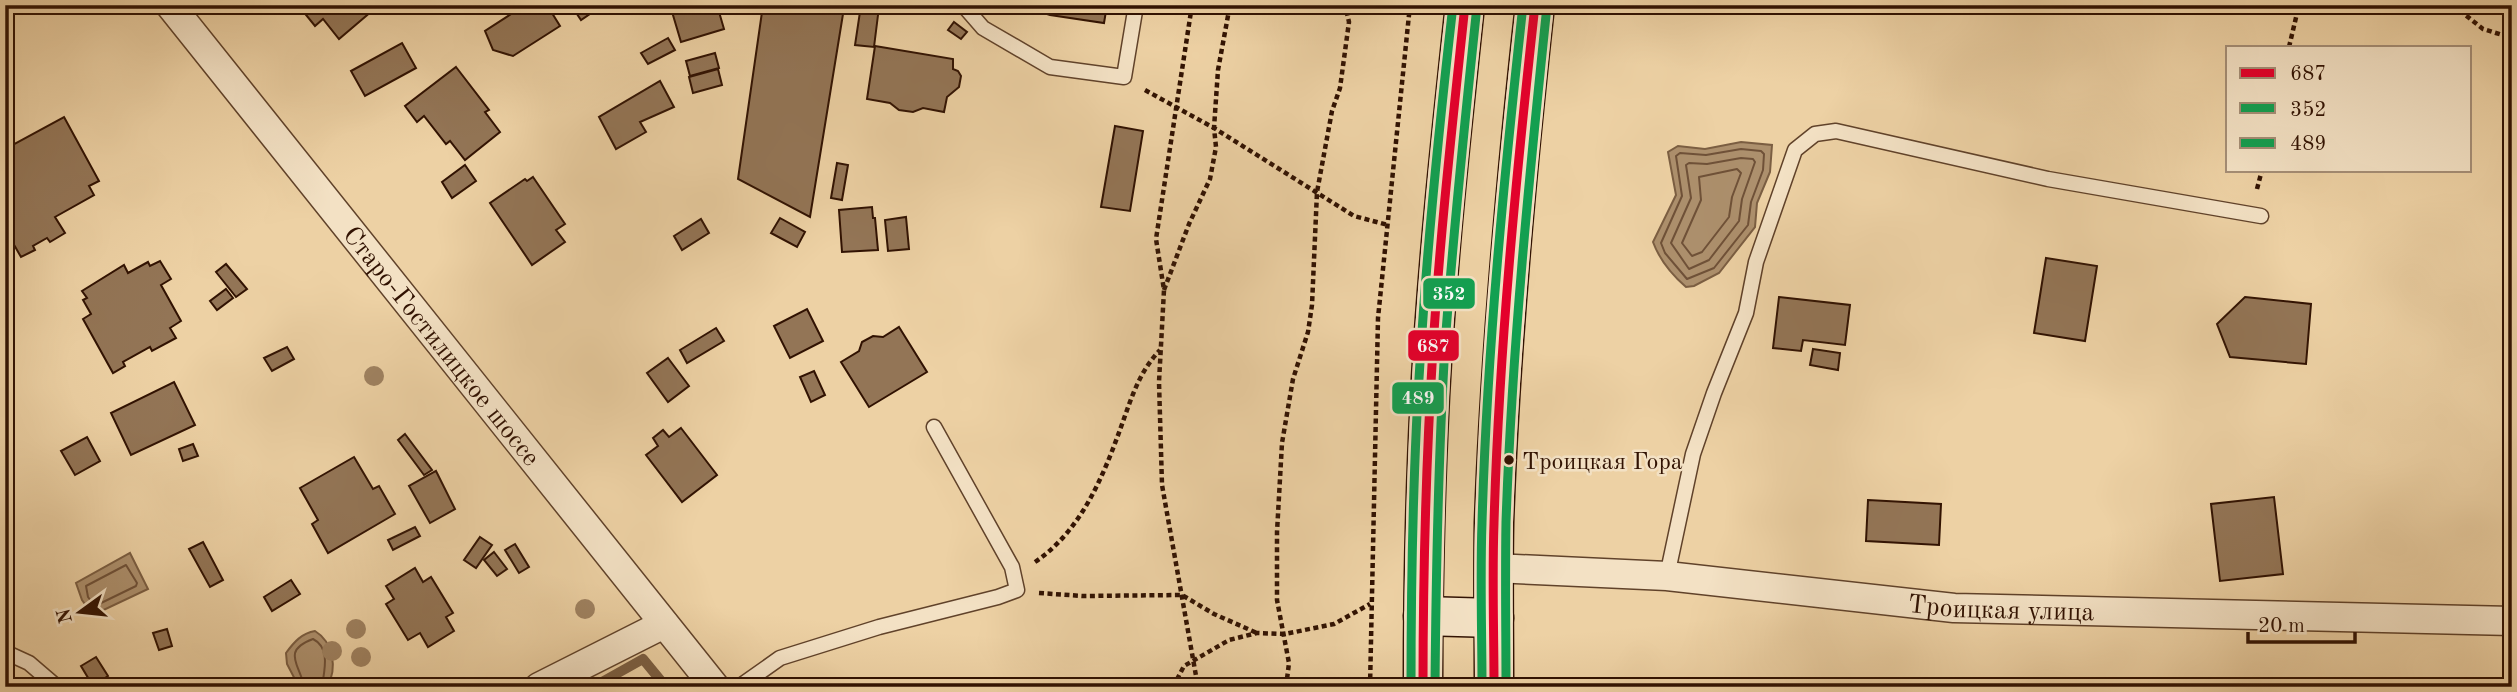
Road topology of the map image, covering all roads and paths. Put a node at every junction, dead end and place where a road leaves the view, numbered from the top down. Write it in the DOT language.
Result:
graph roads {
  1 [pos="170,5"];
  2 [pos="963,5"];
  3 [pos="1136,5"];
  4 [pos="1192,5"];
  5 [pos="1230,5"];
  6 [pos="1345,5"];
  7 [pos="1410,5"];
  8 [pos="1465,5"];
  9 [pos="1535,5"];
  10 [pos="2299,5"];
  11 [pos="2454,5"];
  12 [pos="2512,38"];
  13 [pos="2289,46"];
  14 [pos="1124,77"];
  15 [pos="1176,108"];
  16 [pos="1213,128"];
  17 [pos="1317,192"];
  18 [pos="2261,216"];
  19 [pos="1388,225"];
  20 [pos="1164,290"];
  21 [pos="1160,349"];
  22 [pos="934,427"];
  23 [pos="1494,568"];
  24 [pos="1667,576"];
  25 [pos="1016,583"];
  26 [pos="1182,595"];
  27 [pos="1370,604"];
  28 [pos="1423,615"];
  29 [pos="1494,618"];
  30 [pos="2512,621"];
  31 [pos="664,624"];
  32 [pos="1257,633"];
  33 [pos="1285,634"];
  34 [pos="5,652"];
  35 [pos="1192,661"];
  36 [pos="57,687"];
  37 [pos="539,687"];
  38 [pos="715,687"];
  39 [pos="739,687"];
  40 [pos="1173,687"];
  41 [pos="1198,687"];
  42 [pos="1286,687"];
  43 [pos="1370,687"];
  44 [pos="1423,687"];
  45 [pos="1494,687"];
  1 -- 31 [label="street, Старо-Гостилицкое шоссе"];
  2 -- 14 [label="lane"];
  3 -- 14 [label="lane"];
  4 -- 15 [label="path"];
  5 -- 16 [label="path"];
  6 -- 17 [label="path"];
  7 -- 19 [label="path"];
  8 -- 28 [label="main road"];
  9 -- 23 [label="main road"];
  10 -- 13 [label="path"];
  11 -- 12 [label="path"];
  14 -- 15 [label="path"];
  15 -- 16 [label="path"];
  15 -- 20 [label="path"];
  16 -- 17 [label="path"];
  16 -- 20 [label="path"];
  17 -- 19 [label="path"];
  17 -- 33 [label="path"];
  18 -- 24 [label="lane"];
  19 -- 27 [label="path"];
  20 -- 21 [label="path"];
  21 -- 25 [label="path"];
  21 -- 26 [label="path"];
  22 -- 25 [label="lane"];
  23 -- 24 [label="street, Троицкая улица"];
  23 -- 29 [label="main road"];
  24 -- 30 [label="street, Троицкая улица"];
  25 -- 26 [label="path"];
  25 -- 39 [label="lane"];
  26 -- 32 [label="path"];
  26 -- 35 [label="path"];
  27 -- 33 [label="path"];
  27 -- 43 [label="path"];
  28 -- 29 [label="main road"];
  28 -- 44 [label="main road"];
  29 -- 45 [label="main road"];
  31 -- 37 [label="street"];
  31 -- 38 [label="street, Старо-Гостилицкое шоссе"];
  32 -- 33 [label="path"];
  32 -- 35 [label="path"];
  33 -- 42 [label="path"];
  34 -- 36 [label="lane"];
  35 -- 40 [label="path"];
  35 -- 41 [label="path"];
}
